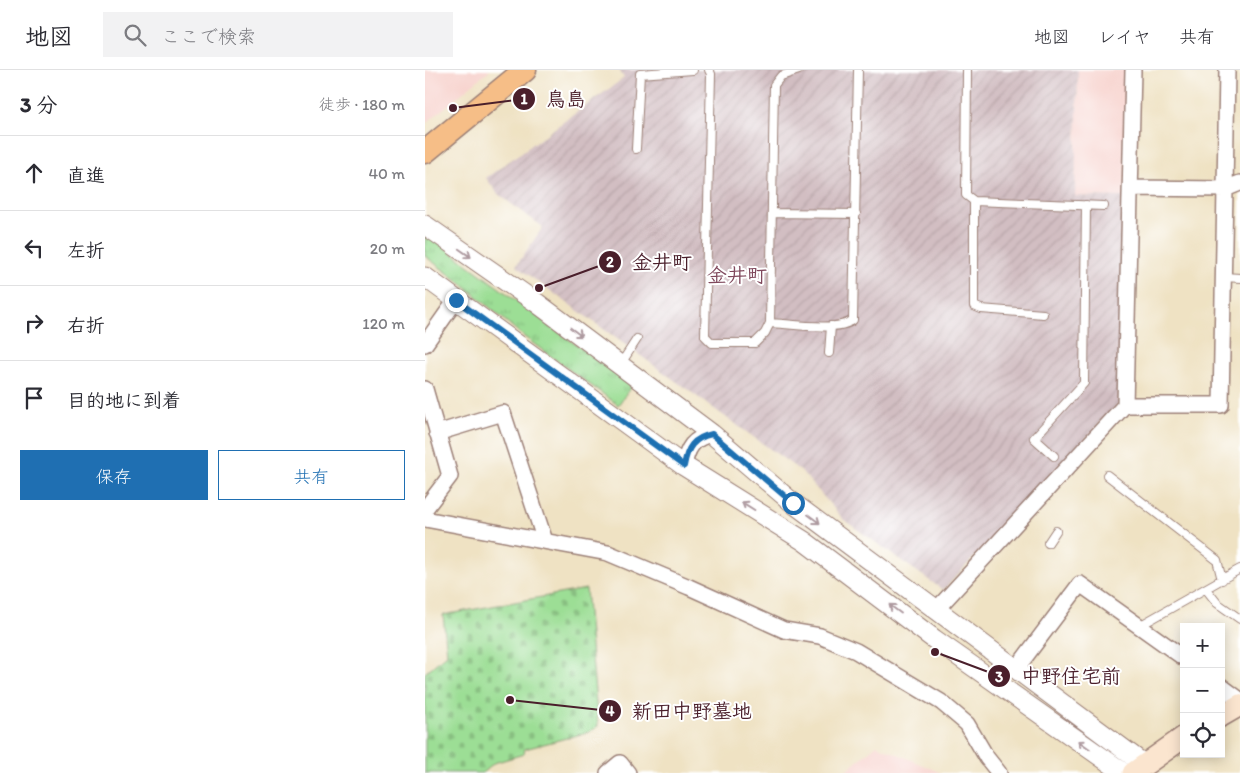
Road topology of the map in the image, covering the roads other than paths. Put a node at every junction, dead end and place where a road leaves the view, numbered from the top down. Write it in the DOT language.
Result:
graph roads {
  1 [pos="693,70"];
  2 [pos="709,70"];
  3 [pos="799,70"];
  4 [pos="858,70"];
  5 [pos="967,70"];
  6 [pos="1133,70"];
  7 [pos="1227,70"];
  8 [pos="515,75"];
  9 [pos="636,149"];
  10 [pos="425,152"];
  11 [pos="1240,183"];
  12 [pos="1131,188"];
  13 [pos="1225,189"];
  14 [pos="974,201"];
  15 [pos="1086,205"];
  16 [pos="1103,206"];
  17 [pos="772,213"];
  18 [pos="856,214"];
  19 [pos="425,225"];
  20 [pos="425,277"];
  21 [pos="1224,277"];
  22 [pos="1240,278"];
  23 [pos="456,300"];
  24 [pos="1043,314"];
  25 [pos="770,323"];
  26 [pos="831,326"];
  27 [pos="637,339"];
  28 [pos="425,344"];
  29 [pos="829,353"];
  30 [pos="620,366"];
  31 [pos="425,389"];
  32 [pos="1125,405"];
  33 [pos="437,433"];
  34 [pos="712,434"];
  35 [pos="1054,456"];
  36 [pos="684,466"];
  37 [pos="1107,475"];
  38 [pos="425,509"];
  39 [pos="425,519"];
  40 [pos="1056,531"];
  41 [pos="545,541"];
  42 [pos="1048,543"];
  43 [pos="1240,569"];
  44 [pos="1222,580"];
  45 [pos="1206,589"];
  46 [pos="936,610"];
  47 [pos="1240,619"];
  48 [pos="1141,626"];
  49 [pos="1180,655"];
  50 [pos="1016,669"];
  51 [pos="1225,689"];
  52 [pos="1240,700"];
  53 [pos="1240,705"];
  54 [pos="1225,714"];
  55 [pos="1180,740"];
  56 [pos="1144,770"];
  57 [pos="608,773"];
  58 [pos="628,773"];
  59 [pos="999,773"];
  60 [pos="1124,773"];
  1 -- 9 [label="lane"];
  2 -- 25 [label="lane"];
  3 -- 17 [label="lane"];
  4 -- 18 [label="lane"];
  5 -- 14 [label="lane"];
  6 -- 12 [label="street"];
  7 -- 13 [label="street"];
  8 -- 10 [label="main road"];
  11 -- 13 [label="street"];
  12 -- 13 [label="street"];
  12 -- 32 [label="street"];
  13 -- 21 [label="street"];
  14 -- 15 [label="lane"];
  14 -- 24 [label="lane"];
  15 -- 16 [label="lane"];
  15 -- 35 [label="lane"];
  17 -- 18 [label="lane"];
  17 -- 25 [label="lane"];
  18 -- 26 [label="lane"];
  19 -- 30 [label="street, one-way"];
  20 -- 23 [label="street"];
  21 -- 22 [label="lane"];
  21 -- 32 [label="street"];
  23 -- 28 [label="street"];
  23 -- 36 [label="street"];
  25 -- 26 [label="lane"];
  26 -- 29 [label="lane"];
  27 -- 30 [label="lane"];
  30 -- 34 [label="street"];
  31 -- 33 [label="street"];
  32 -- 46 [label="street"];
  33 -- 38 [label="street"];
  33 -- 41 [label="street"];
  34 -- 36 [label="street"];
  34 -- 46 [label="street, one-way"];
  60 -- 36 [label="street, one-way"];
  37 -- 44 [label="lane"];
  39 -- 41 [label="street"];
  40 -- 42 [label="lane"];
  41 -- 59 [label="street"];
  43 -- 44 [label="lane"];
  44 -- 45 [label="lane"];
  45 -- 47 [label="lane"];
  45 -- 48 [label="lane"];
  46 -- 50 [label="street"];
  48 -- 49 [label="street"];
  48 -- 50 [label="street"];
  50 -- 56 [label="street"];
  51 -- 52 [label="street"];
  53 -- 54 [label="main road"];
  55 -- 56 [label="main road"];
  57 -- 58 [label="street"];
}
